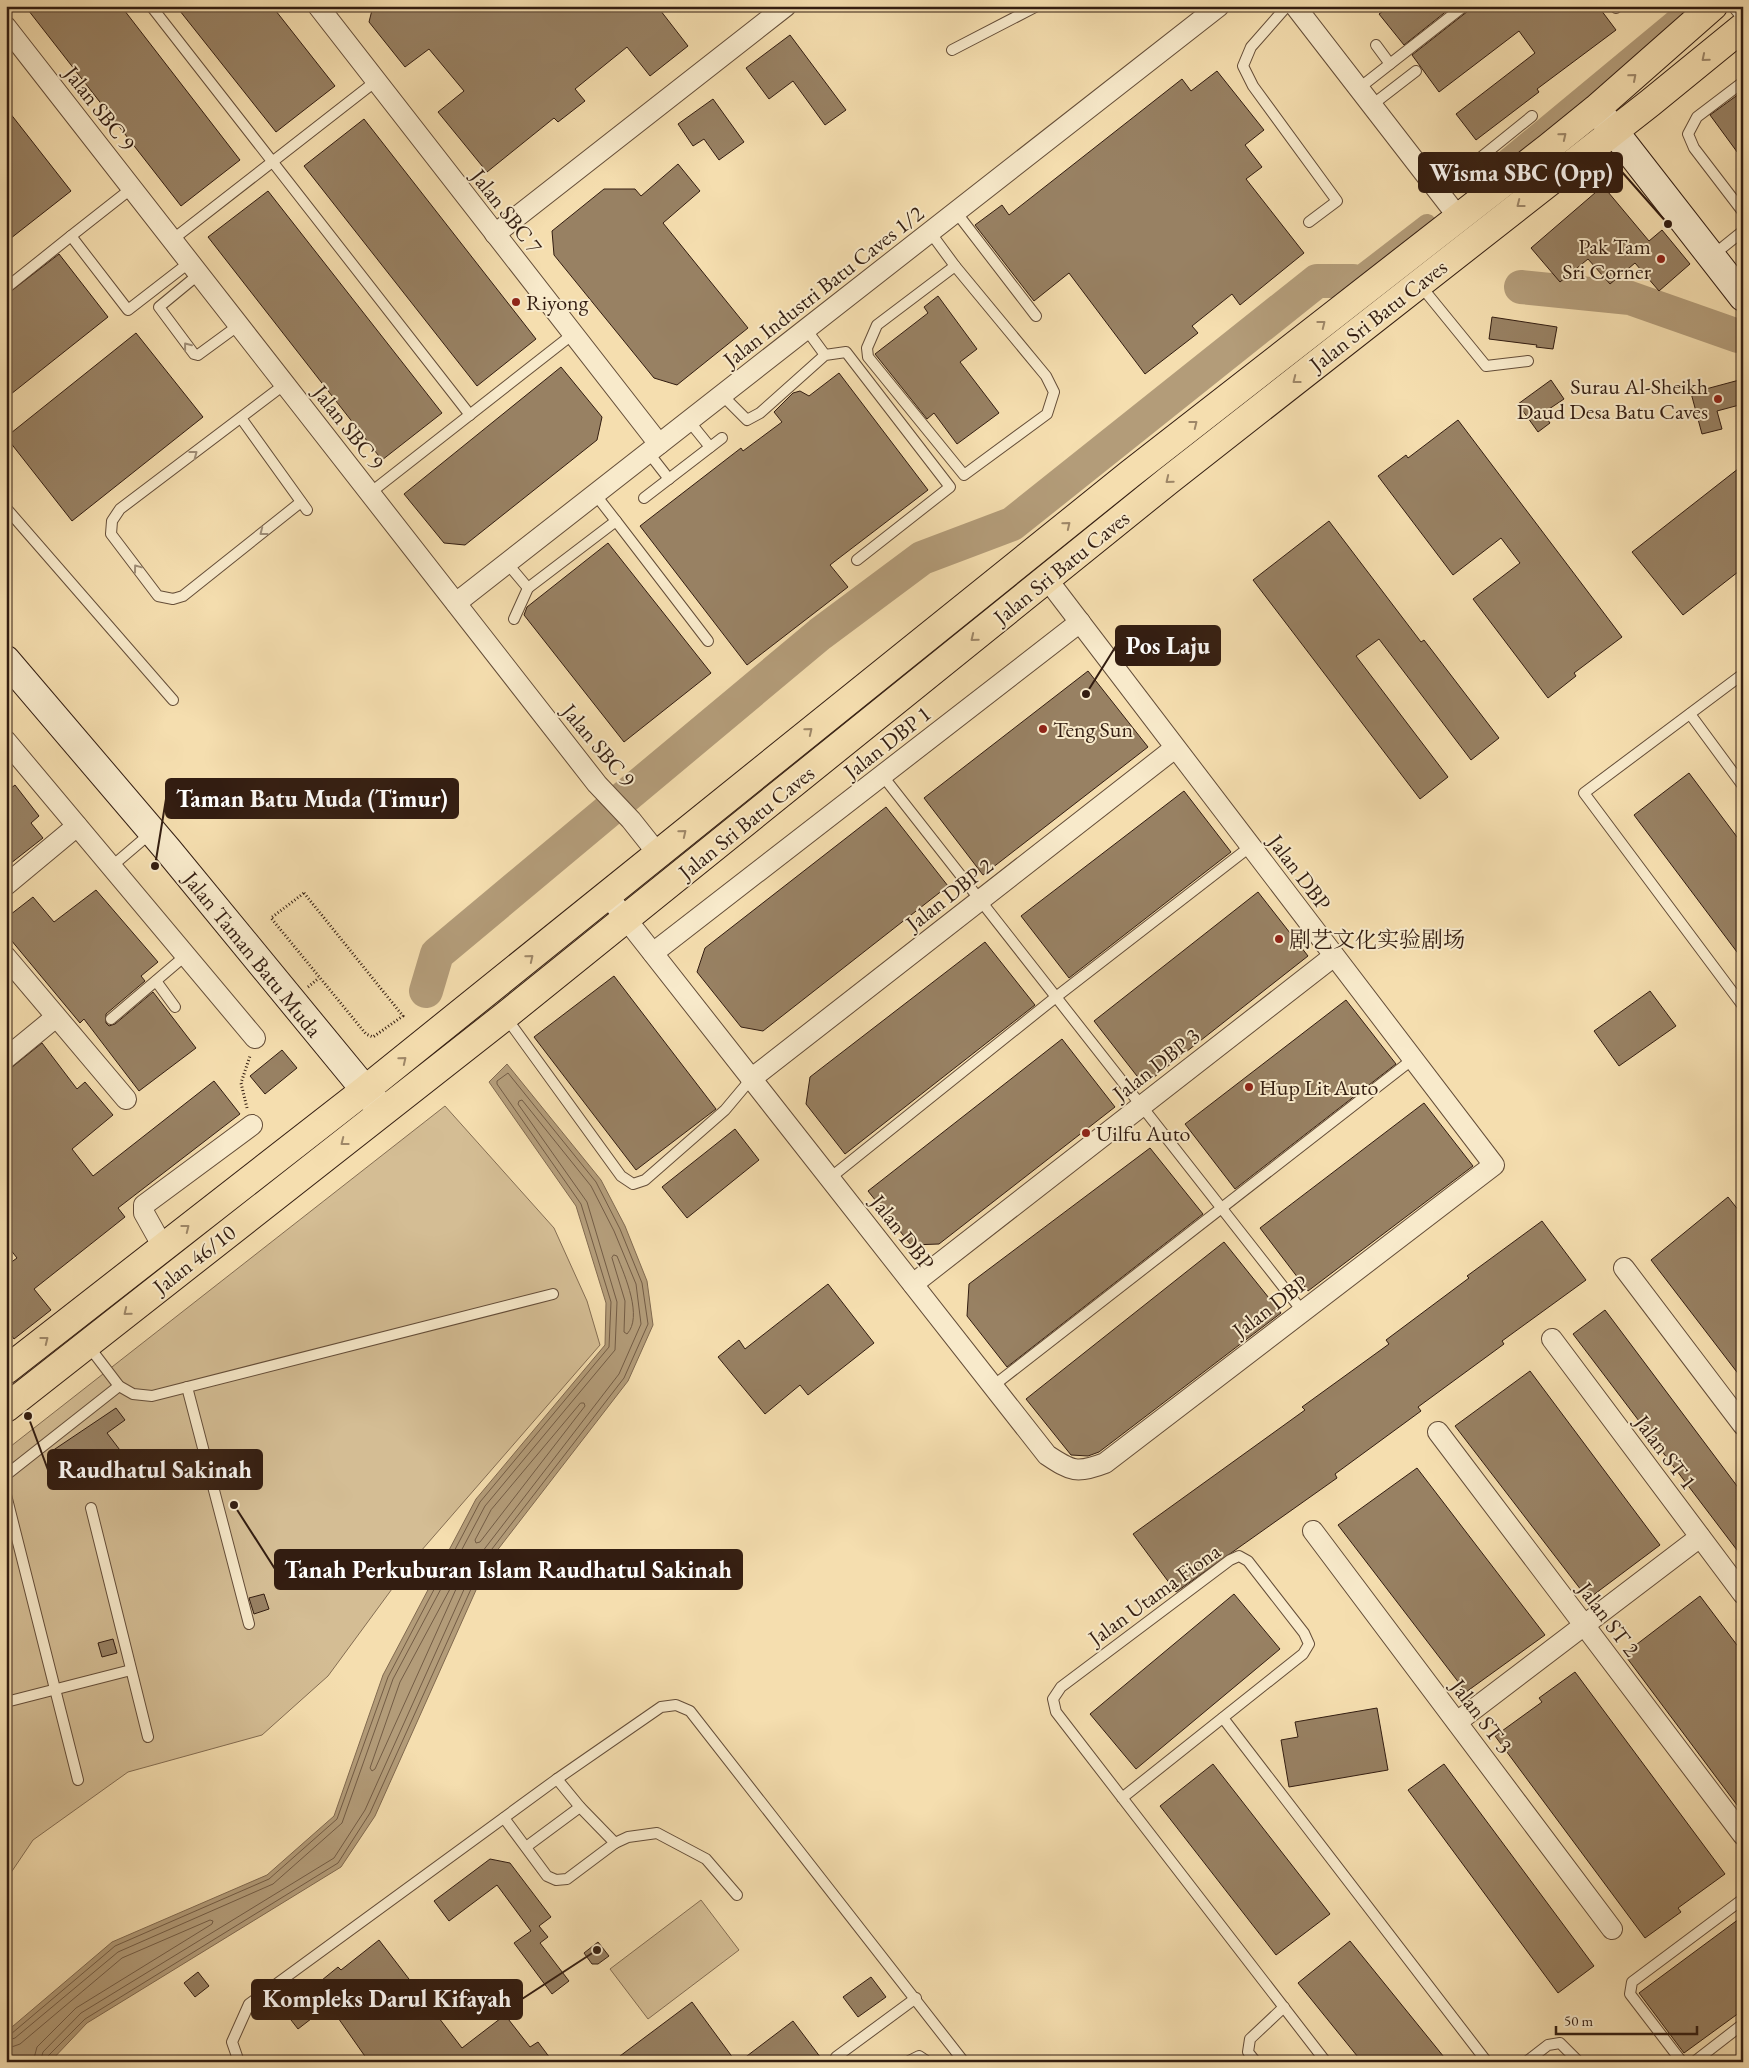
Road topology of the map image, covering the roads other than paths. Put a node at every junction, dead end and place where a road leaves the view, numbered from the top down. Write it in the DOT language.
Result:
graph roads {
  1 [pos="151,6"];
  2 [pos="318,6"];
  3 [pos="786,6"];
  4 [pos="1037,6"];
  5 [pos="1219,6"];
  6 [pos="1287,6"];
  7 [pos="1295,6"];
  8 [pos="1464,6"];
  9 [pos="1713,6"];
  10 [pos="1739,6"];
  11 [pos="1743,11"];
  12 [pos="6,27"];
  13 [pos="1743,27"];
  14 [pos="1376,45"];
  15 [pos="952,50"];
  16 [pos="1390,64"];
  17 [pos="1416,71"];
  18 [pos="376,81"];
  19 [pos="1743,82"];
  20 [pos="1358,89"];
  21 [pos="1372,105"];
  22 [pos="1596,109"];
  23 [pos="1532,116"];
  24 [pos="1614,131"];
  25 [pos="273,162"];
  26 [pos="132,188"];
  27 [pos="1438,192"];
  28 [pos="956,212"];
  29 [pos="1743,212"];
  30 [pos="1459,218"];
  31 [pos="1309,222"];
  32 [pos="1743,231"];
  33 [pos="930,232"];
  34 [pos="495,234"];
  35 [pos="71,236"];
  36 [pos="172,240"];
  37 [pos="1711,256"];
  38 [pos="955,266"];
  39 [pos="194,268"];
  40 [pos="1419,283"];
  41 [pos="6,288"];
  42 [pos="1743,297"];
  43 [pos="1036,316"];
  44 [pos="239,325"];
  45 [pos="806,329"];
  46 [pos="573,334"];
  47 [pos="825,355"];
  48 [pos="1528,361"];
  49 [pos="285,384"];
  50 [pos="722,395"];
  51 [pos="470,415"];
  52 [pos="241,418"];
  53 [pos="689,421"];
  54 [pos="722,438"];
  55 [pos="710,447"];
  56 [pos="653,448"];
  57 [pos="669,479"];
  58 [pos="370,492"];
  59 [pos="595,494"];
  60 [pos="644,498"];
  61 [pos="6,508"];
  62 [pos="616,521"];
  63 [pos="857,560"];
  64 [pos="507,563"];
  65 [pos="1047,579"];
  66 [pos="528,588"];
  67 [pos="456,603"];
  68 [pos="514,619"];
  69 [pos="1080,622"];
  70 [pos="708,641"];
  71 [pos="11,674"];
  72 [pos="1743,674"];
  73 [pos="173,700"];
  74 [pos="1690,714"];
  75 [pos="6,741"];
  76 [pos="1175,748"];
  77 [pos="882,775"];
  78 [pos="1743,786"];
  79 [pos="77,826"];
  80 [pos="152,831"];
  81 [pos="1251,846"];
  82 [pos="658,854"];
  83 [pos="111,867"];
  84 [pos="6,885"];
  85 [pos="608,896"];
  86 [pos="980,900"];
  87 [pos="626,919"];
  88 [pos="653,953"];
  89 [pos="186,956"];
  90 [pos="1334,956"];
  91 [pos="6,957"];
  92 [pos="156,981"];
  93 [pos="1056,996"];
  94 [pos="1743,1006"];
  95 [pos="175,1007"];
  96 [pos="505,1016"];
  97 [pos="56,1017"];
  98 [pos="111,1020"];
  99 [pos="255,1038"];
  100 [pos="6,1058"];
  101 [pos="1413,1059"];
  102 [pos="751,1079"];
  103 [pos="365,1090"];
  104 [pos="126,1099"];
  105 [pos="1141,1106"];
  106 [pos="382,1112"];
  107 [pos="252,1125"];
  108 [pos="830,1178"];
  109 [pos="1222,1209"];
  110 [pos="163,1247"];
  111 [pos="1624,1268"];
  112 [pos="913,1284"];
  113 [pos="553,1294"];
  114 [pos="1303,1312"];
  115 [pos="1552,1339"];
  116 [pos="87,1344"];
  117 [pos="6,1370"];
  118 [pos="119,1386"];
  119 [pos="993,1386"];
  120 [pos="187,1387"];
  121 [pos="6,1408"];
  122 [pos="1743,1426"];
  123 [pos="1438,1432"];
  124 [pos="6,1475"];
  125 [pos="6,1495"];
  126 [pos="91,1508"];
  127 [pos="1313,1531"];
  128 [pos="1700,1537"];
  129 [pos="1743,1594"];
  130 [pos="249,1624"];
  131 [pos="1584,1625"];
  132 [pos="131,1670"];
  133 [pos="55,1690"];
  134 [pos="6,1702"];
  135 [pos="1223,1718"];
  136 [pos="1457,1722"];
  137 [pos="148,1737"];
  138 [pos="557,1779"];
  139 [pos="78,1780"];
  140 [pos="1122,1798"];
  141 [pos="580,1807"];
  142 [pos="504,1818"];
  143 [pos="1742,1838"];
  144 [pos="615,1843"];
  145 [pos="526,1847"];
  146 [pos="737,1895"];
  147 [pos="1743,1898"];
  148 [pos="1612,1929"];
  149 [pos="916,1998"];
  150 [pos="1284,2007"];
  151 [pos="1743,2024"];
  152 [pos="836,2058"];
  153 [pos="238,2062"];
  154 [pos="907,2062"];
  155 [pos="928,2062"];
  156 [pos="964,2062"];
  157 [pos="1256,2062"];
  158 [pos="1326,2062"];
  159 [pos="1487,2062"];
  160 [pos="1526,2062"];
  161 [pos="1579,2062"];
  162 [pos="1682,2062"];
  163 [pos="1694,2062"];
  1 -- 25 [label="lane"];
  2 -- 18 [label="street, Jalan SBC 7"];
  3 -- 34 [label="street"];
  4 -- 15 [label="lane"];
  5 -- 28 [label="street, Jalan Industri Batu Caves 1/2"];
  6 -- 31 [label="lane"];
  7 -- 20 [label="street"];
  8 -- 16 [label="lane"];
  22 -- 9 [label="main road, Jalan Sri Batu Caves, one-way"];
  10 -- 11 [label="street"];
  12 -- 26 [label="street, Jalan SBC 9"];
  13 -- 24 [label="main road, Jalan Sri Batu Caves, one-way"];
  14 -- 16 [label="lane"];
  16 -- 20 [label="lane"];
  17 -- 21 [label="lane"];
  18 -- 25 [label="lane"];
  18 -- 34 [label="street, Jalan SBC 7"];
  19 -- 29 [label="lane"];
  20 -- 21 [label="street"];
  21 -- 27 [label="street"];
  22 -- 24 [label="street"];
  30 -- 22 [label="main road, Jalan Sri Batu Caves, one-way"];
  23 -- 27 [label="lane"];
  24 -- 37 [label="street"];
  24 -- 40 [label="main road, Jalan Sri Batu Caves, one-way"];
  25 -- 36 [label="lane"];
  25 -- 51 [label="lane"];
  26 -- 35 [label="lane"];
  26 -- 36 [label="street, Jalan SBC 9"];
  27 -- 30 [label="street"];
  28 -- 33 [label="street, Jalan Industri Batu Caves 1/2"];
  28 -- 43 [label="lane"];
  82 -- 30 [label="main road, Jalan Sri Batu Caves, one-way"];
  32 -- 37 [label="lane"];
  33 -- 38 [label="lane"];
  33 -- 45 [label="street, Jalan Industri Batu Caves 1/2"];
  34 -- 46 [label="street, Jalan SBC 7"];
  35 -- 39 [label="lane"];
  35 -- 41 [label="lane"];
  36 -- 39 [label="street, Jalan SBC 9"];
  37 -- 42 [label="street"];
  38 -- 38 [label="lane"];
  39 -- 44 [label="street, Jalan SBC 9"];
  44 -- 39 [label="lane, one-way"];
  40 -- 48 [label="lane"];
  40 -- 65 [label="main road, Jalan Sri Batu Caves, one-way"];
  44 -- 49 [label="street, Jalan SBC 9"];
  45 -- 47 [label="lane"];
  45 -- 50 [label="street, Jalan Industri Batu Caves 1/2"];
  46 -- 51 [label="lane"];
  46 -- 56 [label="street, Jalan SBC 7"];
  47 -- 50 [label="lane"];
  47 -- 63 [label="lane"];
  49 -- 52 [label="lane"];
  49 -- 58 [label="street, Jalan SBC 9"];
  50 -- 53 [label="street, Jalan Industri Batu Caves 1/2"];
  51 -- 58 [label="lane"];
  52 -- 52 [label="lane, one-way"];
  53 -- 55 [label="lane"];
  53 -- 56 [label="street, Jalan Industri Batu Caves 1/2"];
  54 -- 55 [label="lane"];
  55 -- 57 [label="lane"];
  56 -- 57 [label="lane"];
  56 -- 59 [label="street, Jalan Industri Batu Caves 1/2"];
  57 -- 60 [label="lane"];
  58 -- 67 [label="street, Jalan SBC 9"];
  59 -- 62 [label="lane"];
  59 -- 64 [label="street, Jalan Industri Batu Caves 1/2"];
  61 -- 73 [label="lane"];
  62 -- 66 [label="lane"];
  62 -- 70 [label="lane"];
  64 -- 66 [label="lane"];
  64 -- 67 [label="street, Jalan Industri Batu Caves 1/2"];
  65 -- 69 [label="street, Jalan DBP"];
  65 -- 87 [label="main road, Jalan Sri Batu Caves, one-way"];
  66 -- 68 [label="lane"];
  67 -- 82 [label="street, Jalan SBC 9"];
  69 -- 76 [label="street, Jalan DBP"];
  69 -- 77 [label="street, Jalan DBP 1"];
  71 -- 80 [label="street, Jalan Taman Batu Muda"];
  72 -- 74 [label="lane"];
  74 -- 78 [label="lane"];
  74 -- 94 [label="lane"];
  75 -- 79 [label="street"];
  76 -- 81 [label="street, Jalan DBP"];
  76 -- 86 [label="street, Jalan DBP 2"];
  77 -- 86 [label="lane"];
  77 -- 88 [label="street, Jalan DBP 1"];
  79 -- 83 [label="street"];
  79 -- 84 [label="street"];
  80 -- 83 [label="lane"];
  80 -- 103 [label="street, Jalan Taman Batu Muda"];
  81 -- 90 [label="street, Jalan DBP"];
  81 -- 93 [label="lane"];
  82 -- 85 [label="main road, Jalan Sri Batu Caves"];
  83 -- 89 [label="street"];
  85 -- 87 [label="street, Jalan DBP"];
  103 -- 85 [label="main road, Jalan Sri Batu Caves, one-way"];
  86 -- 93 [label="lane"];
  86 -- 102 [label="street, Jalan DBP 2"];
  87 -- 88 [label="street, Jalan DBP"];
  87 -- 96 [label="main road, Jalan Sri Batu Caves"];
  88 -- 102 [label="street, Jalan DBP"];
  89 -- 92 [label="lane"];
  89 -- 99 [label="street"];
  90 -- 101 [label="street, Jalan DBP"];
  90 -- 105 [label="street, Jalan DBP 3"];
  91 -- 97 [label="street"];
  92 -- 95 [label="lane"];
  92 -- 98 [label="lane"];
  93 -- 105 [label="lane"];
  93 -- 108 [label="lane"];
  96 -- 102 [label="lane"];
  96 -- 106 [label="main road, Jalan Sri Batu Caves"];
  97 -- 100 [label="street"];
  97 -- 104 [label="street"];
  101 -- 109 [label="lane"];
  101 -- 114 [label="street, Jalan DBP"];
  102 -- 108 [label="street, Jalan DBP"];
  103 -- 106 [label="street, Jalan Taman Batu Muda"];
  110 -- 103 [label="main road, Jalan 46/10, one-way"];
  105 -- 109 [label="lane"];
  105 -- 112 [label="street, Jalan DBP 3"];
  106 -- 116 [label="main road, Jalan 46/10, one-way"];
  107 -- 110 [label="street"];
  108 -- 112 [label="street, Jalan DBP"];
  109 -- 114 [label="lane"];
  109 -- 119 [label="lane"];
  117 -- 110 [label="main road, Jalan 46/10, one-way"];
  111 -- 122 [label="street"];
  112 -- 119 [label="street, Jalan DBP"];
  113 -- 120 [label="lane"];
  114 -- 119 [label="street, Jalan DBP"];
  115 -- 128 [label="street, Jalan ST 1"];
  116 -- 118 [label="lane"];
  116 -- 121 [label="main road, Jalan 46/10"];
  118 -- 120 [label="lane"];
  118 -- 124 [label="lane"];
  120 -- 130 [label="lane"];
  123 -- 131 [label="street, Jalan ST 2"];
  125 -- 133 [label="lane"];
  126 -- 132 [label="lane"];
  127 -- 136 [label="street, Jalan ST 3"];
  128 -- 129 [label="street, Jalan ST 1"];
  128 -- 131 [label="street"];
  131 -- 136 [label="street"];
  131 -- 143 [label="street, Jalan ST 2"];
  132 -- 133 [label="lane"];
  132 -- 137 [label="lane"];
  133 -- 134 [label="lane"];
  133 -- 139 [label="lane"];
  135 -- 140 [label="lane"];
  135 -- 140 [label="lane, Jalan Utama Fiona"];
  135 -- 159 [label="lane"];
  136 -- 148 [label="street, Jalan ST 3"];
  138 -- 141 [label="lane"];
  138 -- 142 [label="lane"];
  138 -- 149 [label="lane"];
  140 -- 150 [label="lane"];
  141 -- 144 [label="lane"];
  141 -- 145 [label="lane"];
  142 -- 145 [label="lane"];
  142 -- 153 [label="lane"];
  144 -- 145 [label="lane"];
  144 -- 146 [label="lane"];
  147 -- 162 [label="lane"];
  149 -- 152 [label="lane"];
  149 -- 156 [label="lane"];
  150 -- 157 [label="lane"];
  150 -- 158 [label="lane"];
  151 -- 163 [label="lane"];
  154 -- 155 [label="lane"];
  160 -- 161 [label="lane"];
}
